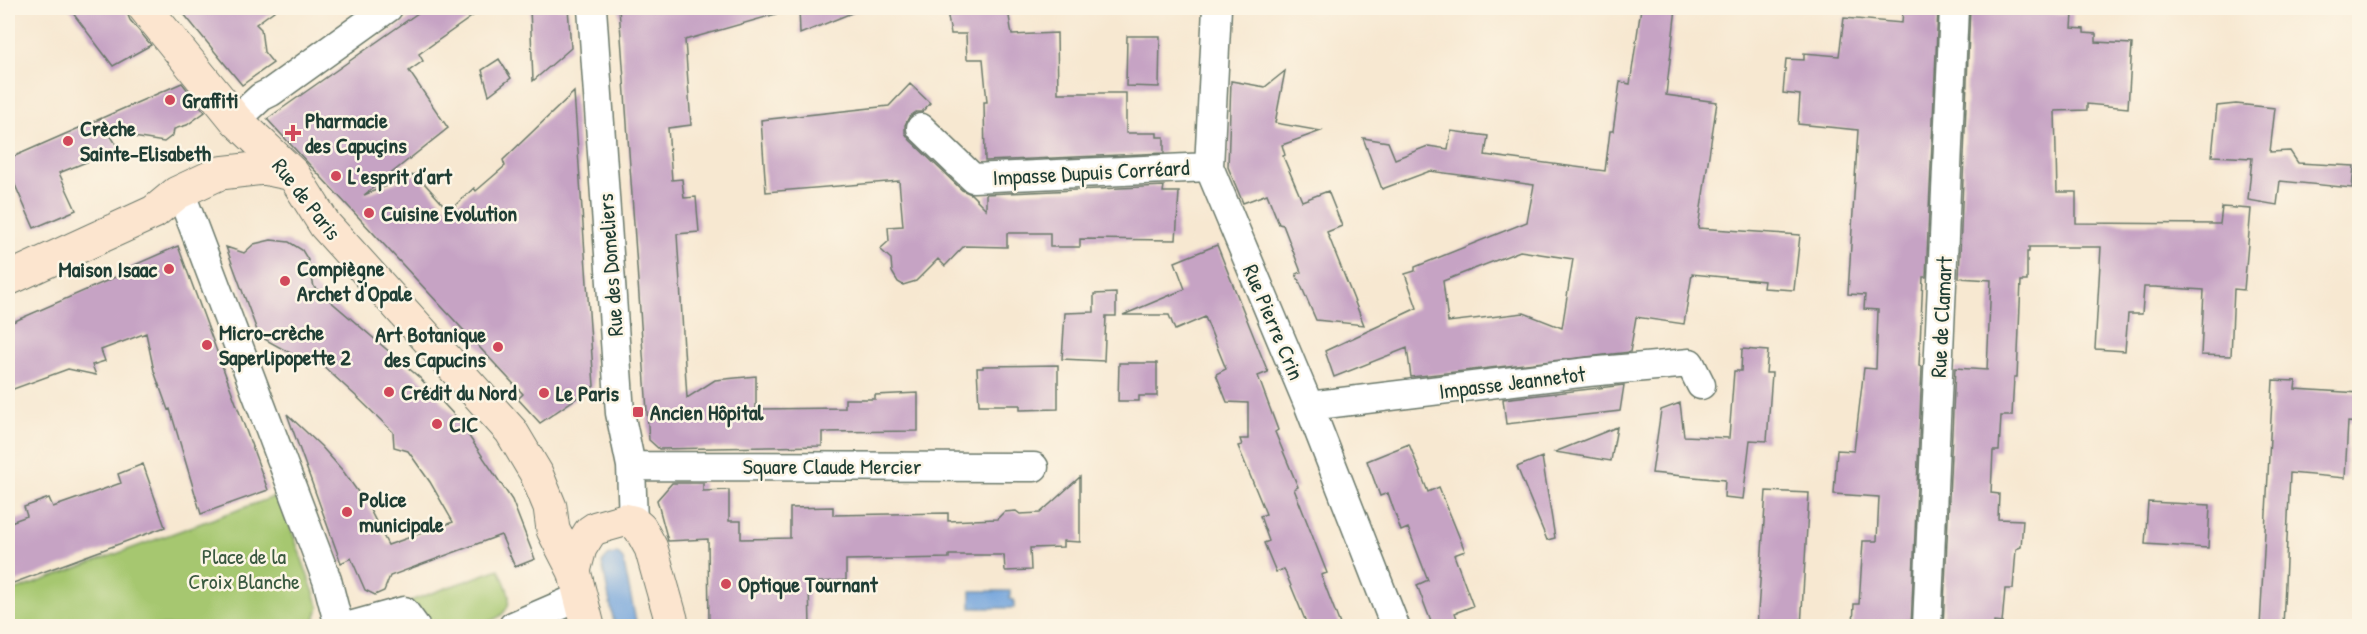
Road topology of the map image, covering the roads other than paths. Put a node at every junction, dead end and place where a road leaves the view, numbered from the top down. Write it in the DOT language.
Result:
graph roads {
  1 [pos="145,8"];
  2 [pos="388,8"];
  3 [pos="592,8"];
  4 [pos="1216,8"];
  5 [pos="1954,8"];
  6 [pos="236,120"];
  7 [pos="921,128"];
  8 [pos="1209,167"];
  9 [pos="293,174"];
  10 [pos="223,182"];
  11 [pos="170,209"];
  12 [pos="325,225"];
  13 [pos="8,279"];
  14 [pos="1701,385"];
  15 [pos="1309,406"];
  16 [pos="631,466"];
  17 [pos="1034,467"];
  18 [pos="550,507"];
  19 [pos="633,522"];
  20 [pos="590,532"];
  21 [pos="580,598"];
  22 [pos="671,624"];
  23 [pos="339,627"];
  24 [pos="350,627"];
  25 [pos="415,627"];
  26 [pos="513,627"];
  27 [pos="1395,627"];
  28 [pos="1927,627"];
  1 -- 6 [label="street, Rue de Paris"];
  2 -- 6 [label="street"];
  3 -- 16 [label="street, Rue des Domeliers"];
  4 -- 8 [label="street, Rue Pierre Crin"];
  5 -- 28 [label="street, Rue de Clamart"];
  6 -- 9 [label="street, Rue de Paris"];
  6 -- 10 [label="street"];
  7 -- 8 [label="street, Impasse Dupuis Corréard"];
  8 -- 15 [label="street, Rue Pierre Crin"];
  9 -- 10 [label="street"];
  9 -- 12 [label="street, Rue de Paris"];
  10 -- 11 [label="street"];
  10 -- 12 [label="street"];
  11 -- 13 [label="street"];
  11 -- 23 [label="street"];
  12 -- 18 [label="street, Rue de Paris"];
  14 -- 15 [label="street, Impasse Jeannetot"];
  15 -- 27 [label="street, Rue Pierre Crin"];
  16 -- 17 [label="street, Square Claude Mercier"];
  16 -- 19 [label="street, Rue des Domeliers"];
  18 -- 20 [label="street"];
  18 -- 21 [label="street, Rue de Paris"];
  19 -- 20 [label="street"];
  19 -- 22 [label="street"];
  20 -- 21 [label="street"];
  21 -- 26 [label="street"];
  24 -- 25 [label="street"];
}
